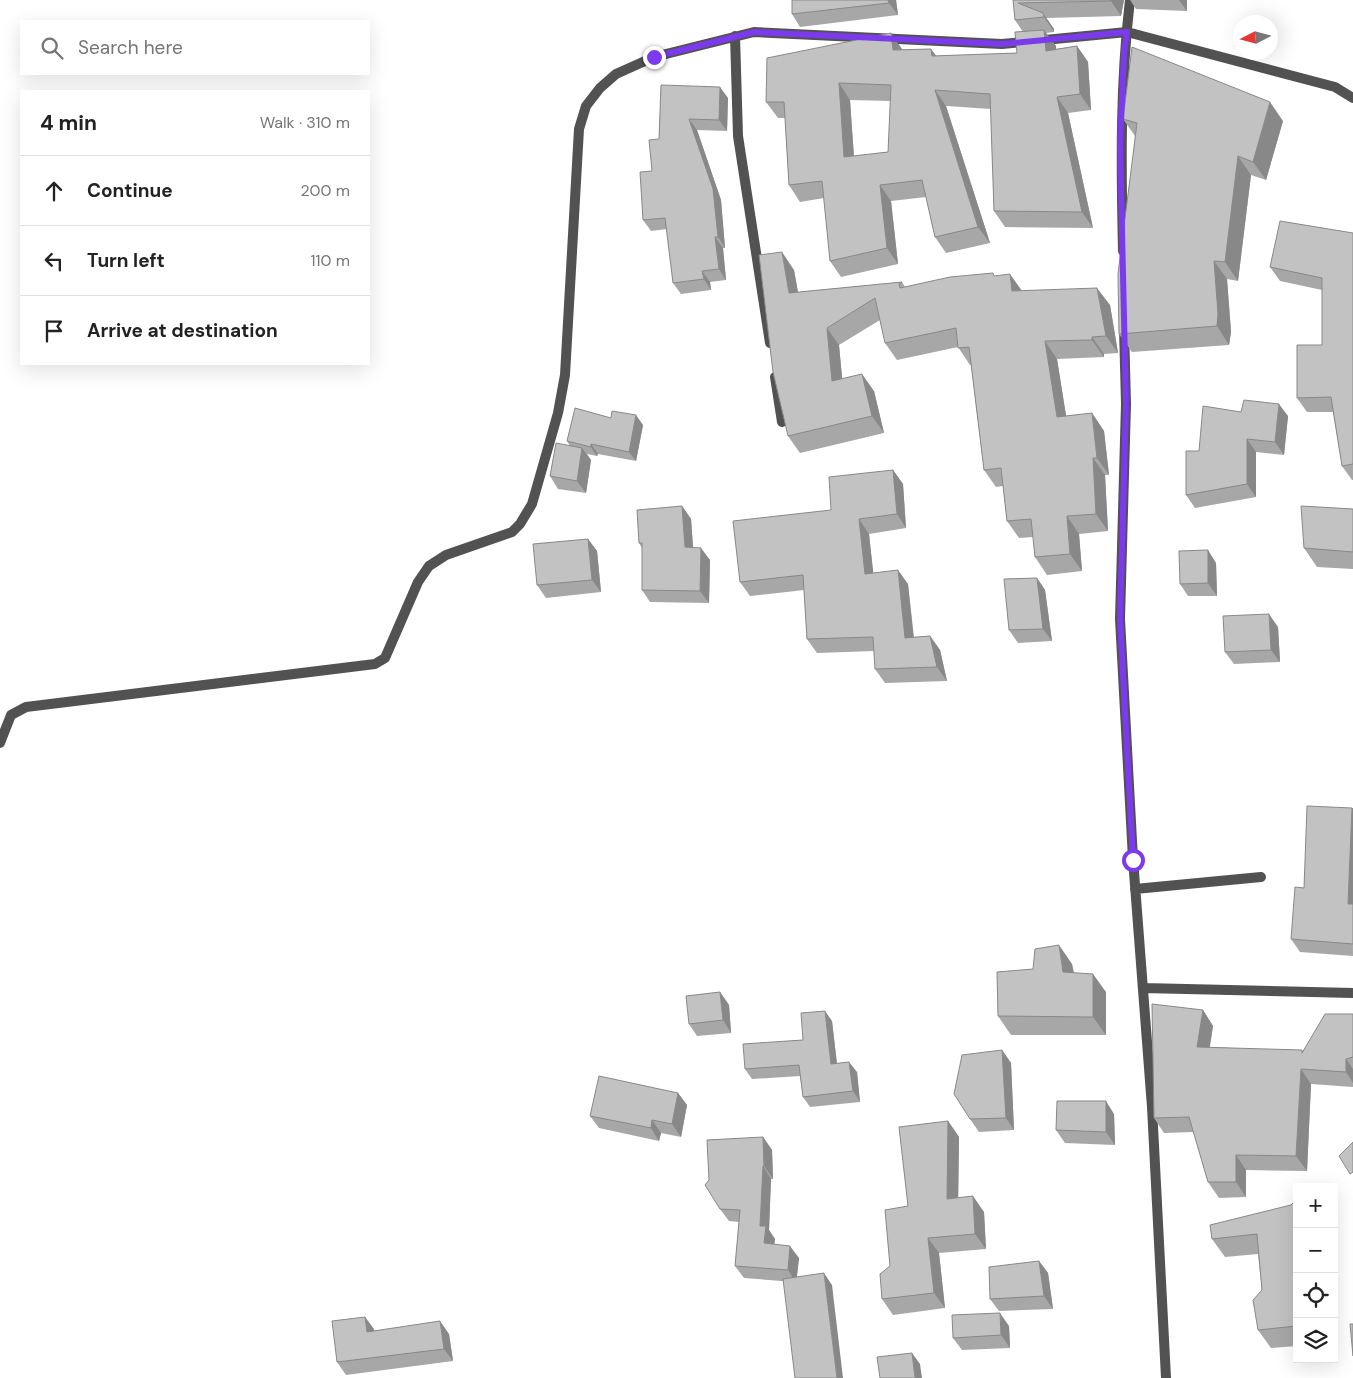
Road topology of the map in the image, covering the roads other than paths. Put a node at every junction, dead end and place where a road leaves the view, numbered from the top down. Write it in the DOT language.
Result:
graph roads {
  1 [pos="1130,0"];
  2 [pos="1127,32"];
  3 [pos="735,36"];
  4 [pos="1353,98"];
  5 [pos="1123,264"];
  6 [pos="1124,314"];
  7 [pos="782,422"];
  8 [pos="0,743"];
  9 [pos="1261,877"];
  10 [pos="1135,889"];
  11 [pos="1143,988"];
  12 [pos="1353,993"];
  13 [pos="1166,1378"];
  1 -- 2 [label="street"];
  2 -- 3 [label="street"];
  2 -- 4 [label="street"];
  2 -- 5 [label="street"];
  3 -- 7 [label="street"];
  3 -- 8 [label="street"];
  6 -- 10 [label="street"];
  9 -- 10 [label="street"];
  10 -- 11 [label="street"];
  11 -- 12 [label="street"];
  11 -- 13 [label="street"];
}
